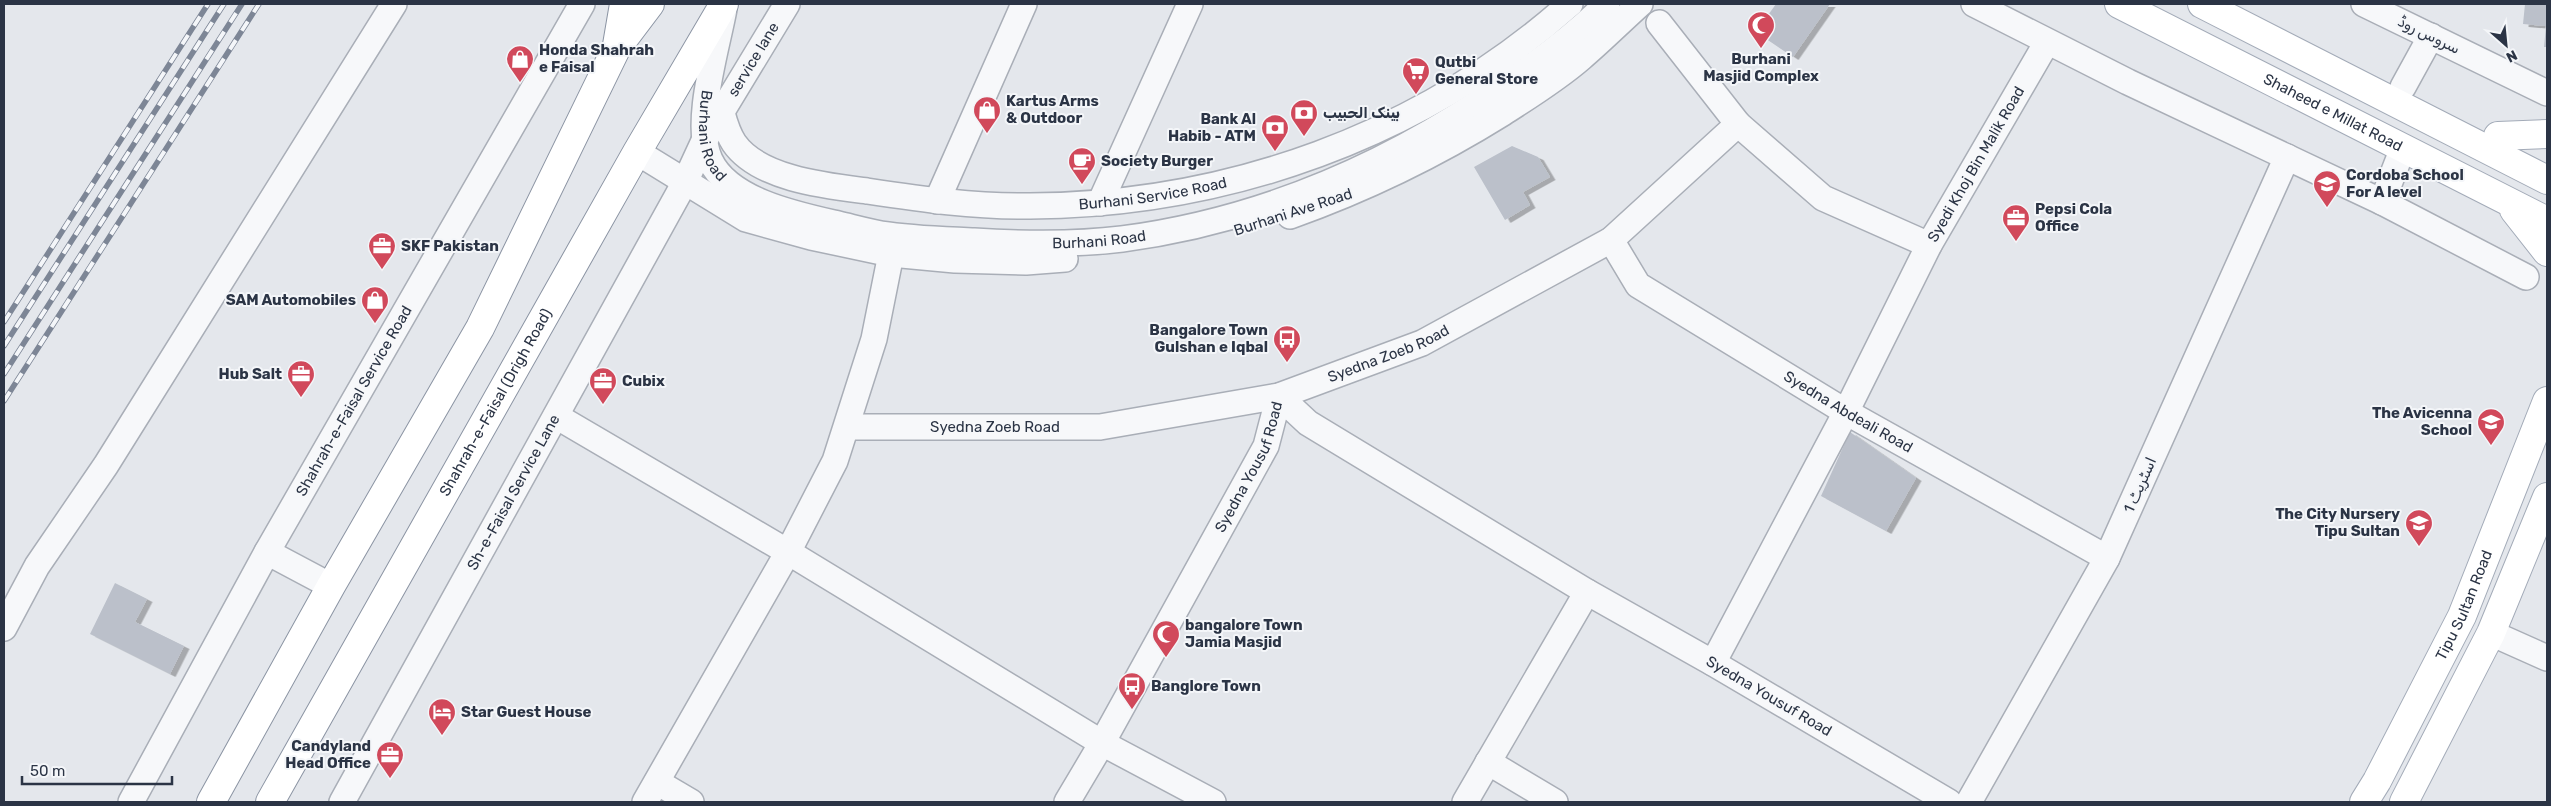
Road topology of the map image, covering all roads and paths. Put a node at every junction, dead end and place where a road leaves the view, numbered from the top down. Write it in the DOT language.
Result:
graph roads {
  1 [pos="394,4"];
  2 [pos="582,4"];
  3 [pos="624,4"];
  4 [pos="650,4"];
  5 [pos="724,4"];
  6 [pos="787,4"];
  7 [pos="1024,4"];
  8 [pos="1190,4"];
  9 [pos="1570,4"];
  10 [pos="1607,4"];
  11 [pos="1640,4"];
  12 [pos="1974,4"];
  13 [pos="2119,4"];
  14 [pos="2151,4"];
  15 [pos="2202,4"];
  16 [pos="2232,4"];
  17 [pos="2364,4"];
  18 [pos="1659,23"];
  19 [pos="2432,36"];
  20 [pos="2047,42"];
  21 [pos="2260,46"];
  22 [pos="616,49"];
  23 [pos="2403,87"];
  24 [pos="2547,93"];
  25 [pos="722,113"];
  26 [pos="1738,124"];
  27 [pos="2547,134"];
  28 [pos="2498,136"];
  29 [pos="704,141"];
  30 [pos="2403,148"];
  31 [pos="637,152"];
  32 [pos="2288,157"];
  33 [pos="2547,165"];
  34 [pos="2547,180"];
  35 [pos="685,182"];
  36 [pos="2503,197"];
  37 [pos="937,201"];
  38 [pos="2382,202"];
  39 [pos="1100,203"];
  40 [pos="2547,206"];
  41 [pos="2547,221"];
  42 [pos="1611,240"];
  43 [pos="1929,245"];
  44 [pos="2547,252"];
  45 [pos="891,254"];
  46 [pos="2526,277"];
  47 [pos="1278,396"];
  48 [pos="2547,401"];
  49 [pos="1846,412"];
  50 [pos="556,416"];
  51 [pos="847,427"];
  52 [pos="2547,497"];
  53 [pos="267,552"];
  54 [pos="788,552"];
  55 [pos="2108,558"];
  56 [pos="331,586"];
  57 [pos="1587,592"];
  58 [pos="4,628"];
  59 [pos="2491,633"];
  60 [pos="2547,658"];
  61 [pos="1713,663"];
  62 [pos="1102,742"];
  63 [pos="1488,762"];
  64 [pos="651,792"];
  65 [pos="131,802"];
  66 [pos="211,802"];
  67 [pos="270,802"];
  68 [pos="342,802"];
  69 [pos="691,802"];
  70 [pos="1067,802"];
  71 [pos="1212,802"];
  72 [pos="1465,802"];
  73 [pos="1555,802"];
  74 [pos="1949,802"];
  75 [pos="1969,802"];
  76 [pos="2364,802"];
  77 [pos="2404,802"];
  1 -- 58 [label="street"];
  2 -- 53 [label="street, Shahrah-e-Faisal Service Road"];
  3 -- 22 [label="main road"];
  4 -- 22 [label="main road"];
  5 -- 29 [label="street, Burhani Road"];
  5 -- 31 [label="main road, Shahrah-e-Faisal (Drigh Road)"];
  6 -- 25 [label="street, service lane"];
  7 -- 37 [label="street"];
  8 -- 39 [label="street"];
  9 -- 39 [label="street, Burhani Service Road"];
  10 -- 29 [label="street, Burhani Road"];
  11 -- 45 [label="street, Burhani Ave Road"];
  12 -- 20 [label="street"];
  13 -- 30 [label="main road, Shaheed e Millat Road"];
  14 -- 21 [label="main road"];
  15 -- 21 [label="main road"];
  16 -- 23 [label="main road"];
  17 -- 19 [label="street, سروس روڈ"];
  18 -- 26 [label="street"];
  19 -- 23 [label="street"];
  19 -- 24 [label="street, سروس روڈ"];
  20 -- 32 [label="street"];
  20 -- 43 [label="street, Syedi Khoj Bin Malik Road"];
  21 -- 34 [label="main road"];
  21 -- 40 [label="main road"];
  22 -- 56 [label="main road"];
  23 -- 28 [label="main road"];
  25 -- 29 [label="street, service lane"];
  25 -- 37 [label="street, Burhani Service Road"];
  26 -- 42 [label="street, Syedna Zoeb Road"];
  26 -- 43 [label="street, Syedi Khoj Bin Malik Road"];
  27 -- 28 [label="main road"];
  28 -- 33 [label="main road"];
  29 -- 35 [label="street, service lane"];
  30 -- 36 [label="main road, Shaheed e Millat Road"];
  30 -- 38 [label="street"];
  31 -- 35 [label="street, Burhani Road"];
  31 -- 67 [label="main road, Shahrah-e-Faisal (Drigh Road)"];
  32 -- 38 [label="street"];
  32 -- 55 [label="street, اسٹریٹ 1"];
  35 -- 45 [label="street, Burhani Road"];
  35 -- 50 [label="street, Sh-e-Faisal Service Lane"];
  36 -- 41 [label="main road, Shaheed e Millat Road"];
  36 -- 44 [label="main road"];
  37 -- 39 [label="street, Burhani Service Road"];
  38 -- 46 [label="street"];
  42 -- 47 [label="street, Syedna Zoeb Road"];
  42 -- 49 [label="street, Syedna Abdeali Road"];
  43 -- 49 [label="street"];
  45 -- 51 [label="street"];
  47 -- 51 [label="street, Syedna Zoeb Road"];
  47 -- 57 [label="street, Syedna Yousuf Road"];
  47 -- 62 [label="street, Syedna Yousuf Road"];
  48 -- 76 [label="main road, Tipu Sultan Road"];
  49 -- 55 [label="street, Syedna Abdeali Road"];
  49 -- 61 [label="street"];
  50 -- 54 [label="street"];
  50 -- 68 [label="street, Sh-e-Faisal Service Lane"];
  51 -- 54 [label="street"];
  52 -- 59 [label="main road"];
  53 -- 56 [label="street"];
  53 -- 65 [label="street, Shahrah-e-Faisal Service Road"];
  54 -- 62 [label="street"];
  54 -- 64 [label="street"];
  55 -- 75 [label="street, اسٹریٹ 1"];
  56 -- 66 [label="main road"];
  57 -- 61 [label="street, Syedna Yousuf Road"];
  57 -- 63 [label="street"];
  59 -- 60 [label="street"];
  59 -- 77 [label="main road"];
  61 -- 74 [label="street, Syedna Yousuf Road"];
  62 -- 70 [label="street, Syedna Yousuf Road"];
  62 -- 71 [label="street"];
  63 -- 72 [label="street"];
  63 -- 73 [label="street"];
  64 -- 69 [label="street"];
}
